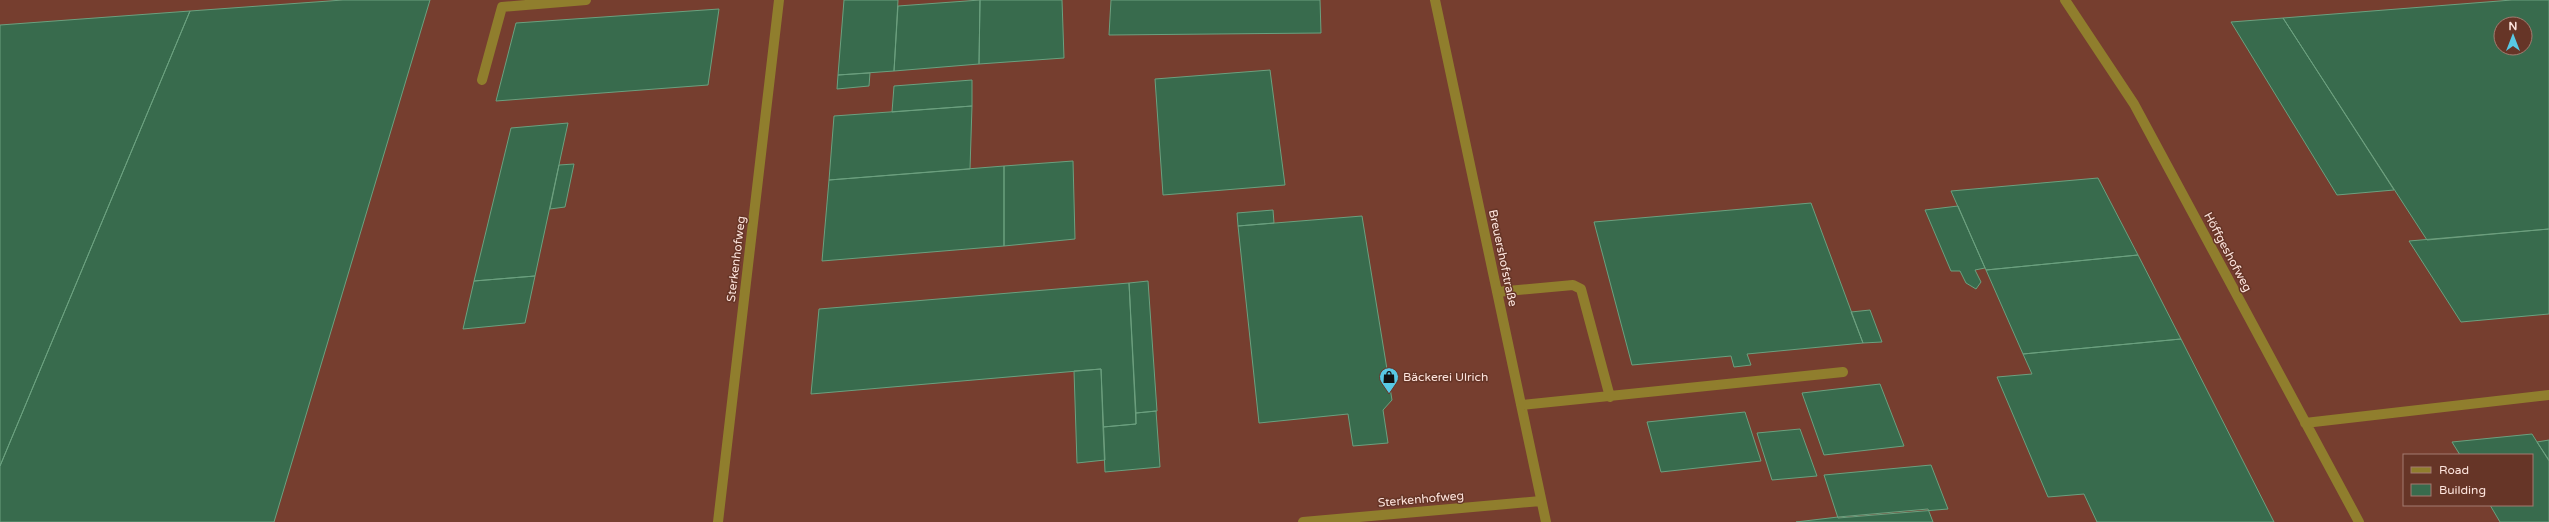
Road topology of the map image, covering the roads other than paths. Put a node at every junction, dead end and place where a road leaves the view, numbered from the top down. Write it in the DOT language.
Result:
graph roads {
  1 [pos="586,0"];
  2 [pos="779,0"];
  3 [pos="1435,0"];
  4 [pos="2065,0"];
  5 [pos="482,80"];
  6 [pos="1497,292"];
  7 [pos="1843,372"];
  8 [pos="2549,396"];
  9 [pos="1610,397"];
  10 [pos="1521,405"];
  11 [pos="2305,422"];
  12 [pos="1541,502"];
  13 [pos="718,522"];
  14 [pos="1303,522"];
  15 [pos="1546,522"];
  16 [pos="2359,522"];
  1 -- 5 [label="street"];
  2 -- 13 [label="street, Sterkenhofweg"];
  3 -- 6 [label="street, Breuershofstraße"];
  4 -- 11 [label="street, Höffgeshofweg"];
  6 -- 9 [label="street"];
  6 -- 10 [label="street, Breuershofstraße"];
  7 -- 9 [label="street"];
  8 -- 11 [label="street"];
  9 -- 10 [label="street"];
  10 -- 12 [label="street, Breuershofstraße"];
  11 -- 16 [label="street, Höffgeshofweg"];
  12 -- 14 [label="street, Sterkenhofweg"];
  12 -- 15 [label="street, Breuershofstraße"];
}
